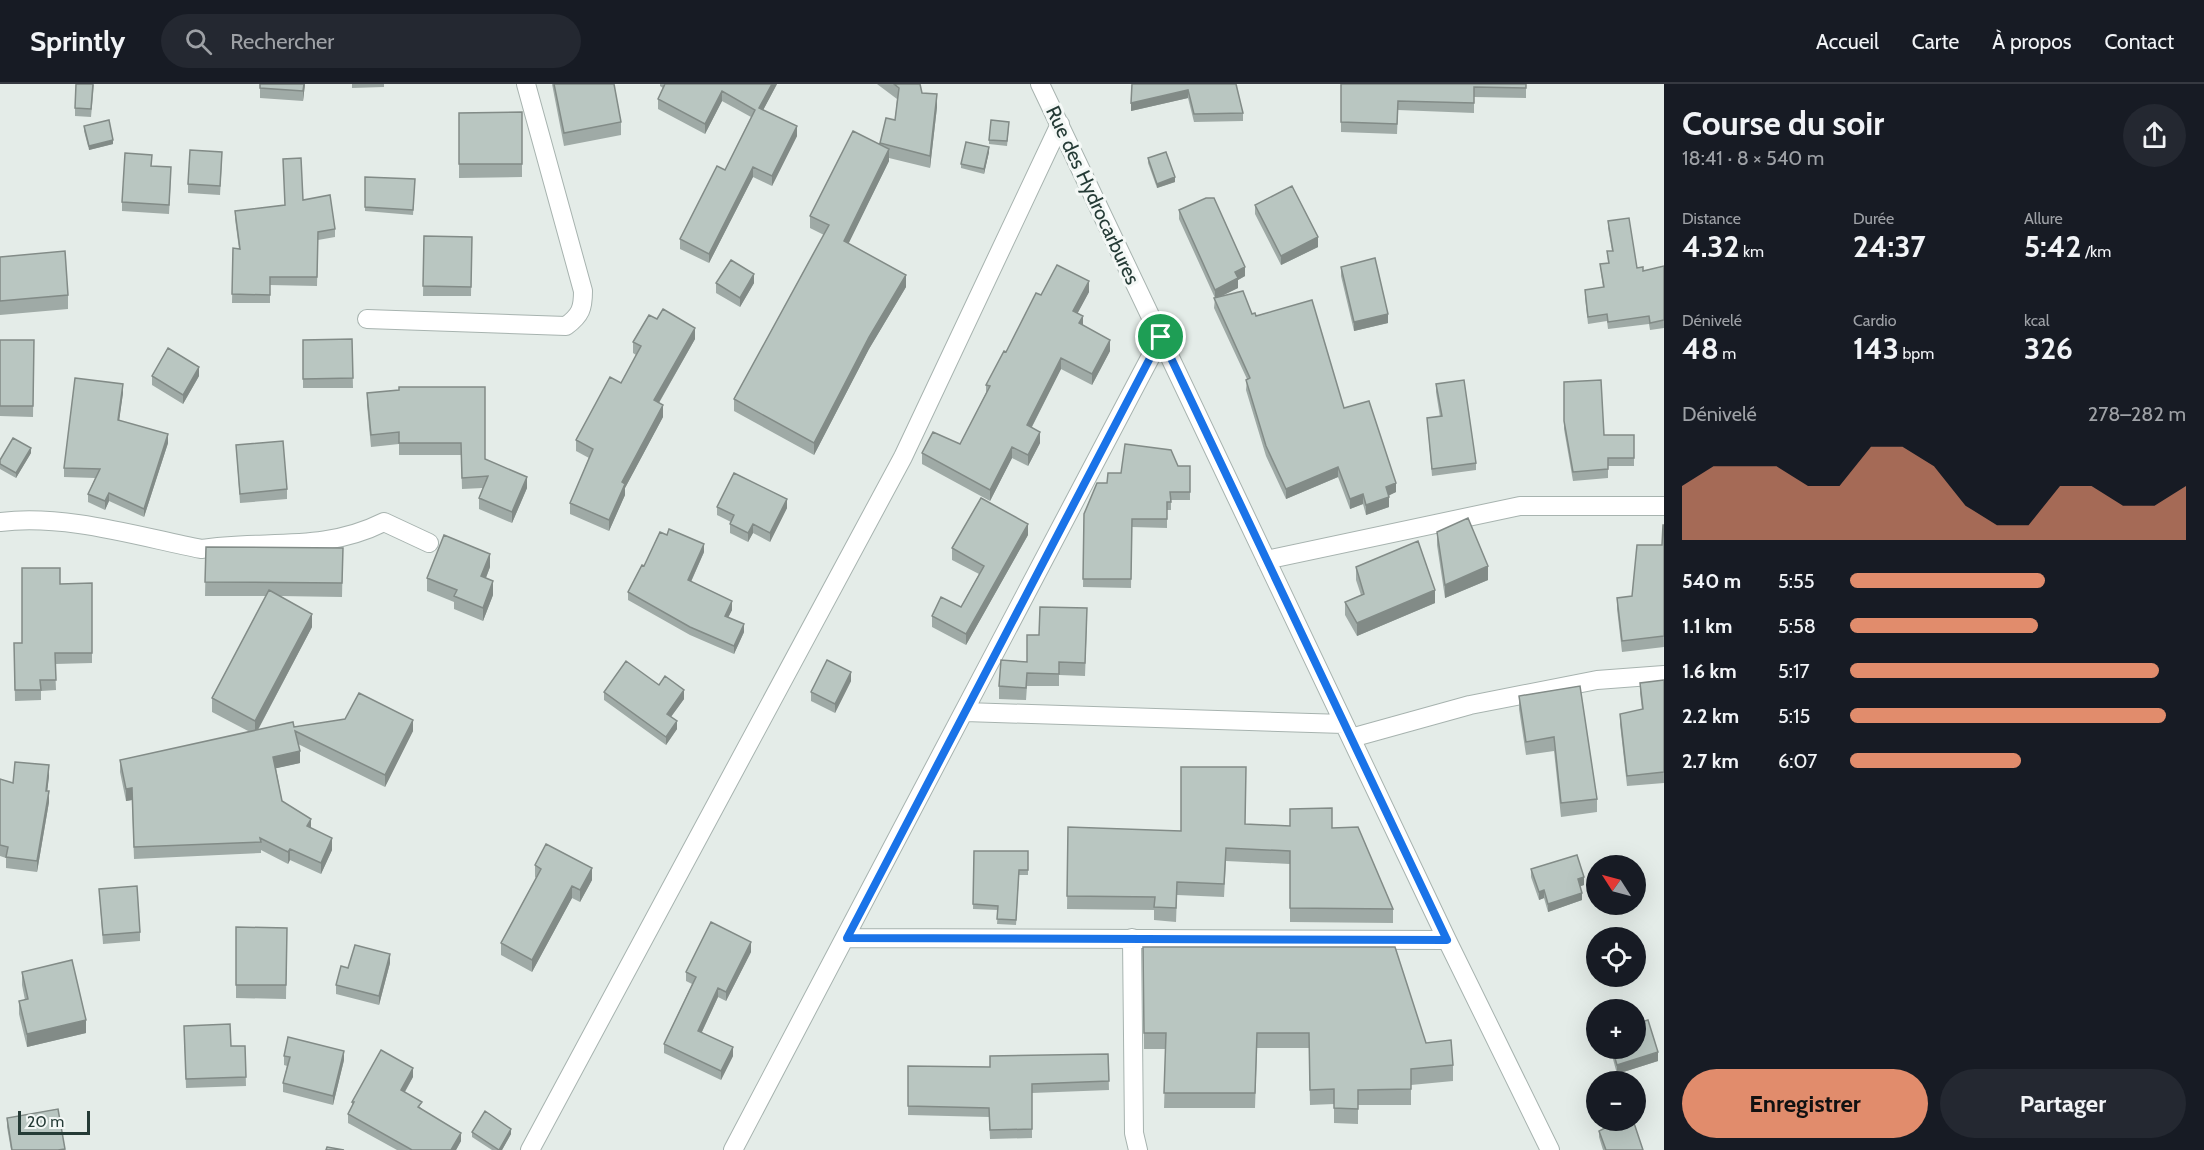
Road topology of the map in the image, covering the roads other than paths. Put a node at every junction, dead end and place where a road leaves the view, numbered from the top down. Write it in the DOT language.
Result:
graph roads {
  1 [pos="526,84"];
  2 [pos="1040,84"];
  3 [pos="1060,124"];
  4 [pos="367,319"];
  5 [pos="1161,337"];
  6 [pos="1664,506"];
  7 [pos="0,522"];
  8 [pos="429,543"];
  9 [pos="1266,560"];
  10 [pos="1664,675"];
  11 [pos="965,712"];
  12 [pos="1347,731"];
  13 [pos="847,938"];
  14 [pos="1132,938"];
  15 [pos="1447,940"];
  16 [pos="530,1150"];
  17 [pos="733,1150"];
  18 [pos="1138,1150"];
  19 [pos="1550,1150"];
  1 -- 4 [label="street"];
  2 -- 3 [label="street, Rue des Hydrocarbures"];
  3 -- 5 [label="street, Rue des Hydrocarbures"];
  3 -- 16 [label="street"];
  5 -- 9 [label="street, Rue des Hydrocarbures"];
  5 -- 11 [label="street"];
  6 -- 9 [label="street"];
  7 -- 8 [label="street"];
  9 -- 12 [label="street, Rue des Hydrocarbures"];
  10 -- 12 [label="street"];
  11 -- 12 [label="street"];
  11 -- 13 [label="street"];
  12 -- 15 [label="street, Rue des Hydrocarbures"];
  13 -- 14 [label="street"];
  13 -- 17 [label="street"];
  14 -- 15 [label="street"];
  14 -- 18 [label="street"];
  15 -- 19 [label="street, Rue des Hydrocarbures"];
}
